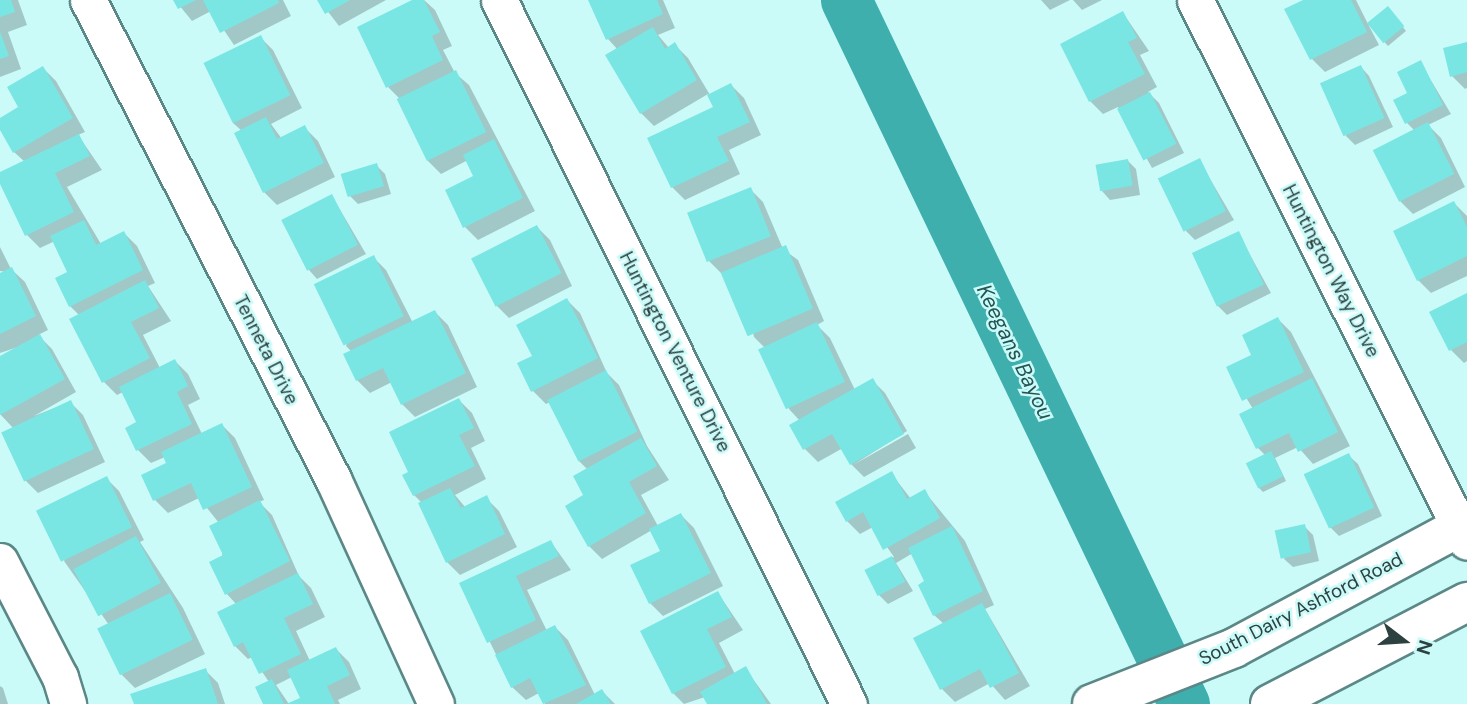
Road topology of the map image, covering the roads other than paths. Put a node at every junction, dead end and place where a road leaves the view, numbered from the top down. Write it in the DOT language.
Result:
graph roads {
  1 [pos="88,0"];
  2 [pos="499,0"];
  3 [pos="1195,0"];
  4 [pos="1465,531"];
  5 [pos="0,561"];
  6 [pos="1467,602"];
  7 [pos="1106,699"];
  8 [pos="68,704"];
  9 [pos="436,704"];
  10 [pos="849,704"];
  11 [pos="1270,704"];
  1 -- 9 [label="street, Tenneta Drive"];
  2 -- 10 [label="street, Huntington Venture Drive"];
  3 -- 4 [label="street, Huntington Way Drive"];
  4 -- 7 [label="main road, South Dairy Ashford Road"];
  5 -- 8 [label="street"];
  6 -- 11 [label="main road"];
}
